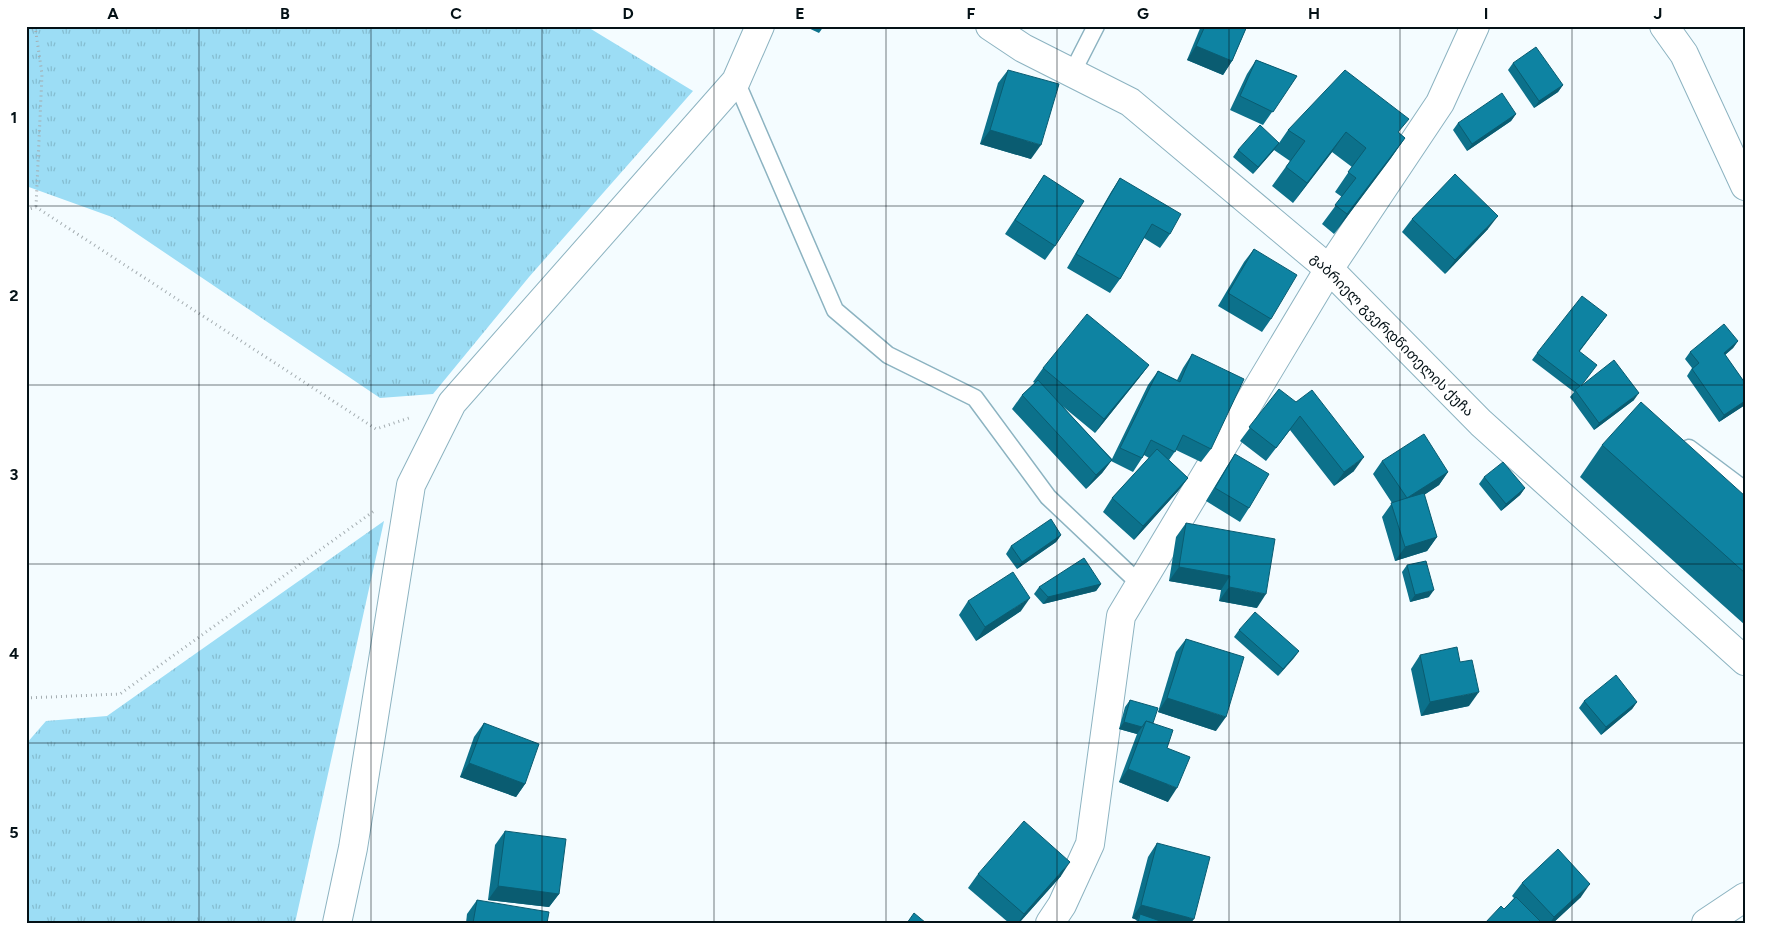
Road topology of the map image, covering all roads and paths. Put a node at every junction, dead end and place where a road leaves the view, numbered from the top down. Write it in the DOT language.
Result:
graph roads {
  1 [pos="28,26"];
  2 [pos="35,26"];
  3 [pos="760,26"];
  4 [pos="990,26"];
  5 [pos="1096,26"];
  6 [pos="1475,26"];
  7 [pos="1664,26"];
  8 [pos="36,32"];
  9 [pos="1072,73"];
  10 [pos="736,81"];
  11 [pos="1745,186"];
  12 [pos="36,207"];
  13 [pos="26,210"];
  14 [pos="1329,269"];
  15 [pos="452,403"];
  16 [pos="1677,439"];
  17 [pos="411,484"];
  18 [pos="1745,490"];
  19 [pos="1141,584"];
  20 [pos="1745,661"];
  21 [pos="26,698"];
  22 [pos="1745,897"];
  23 [pos="337,923"];
  24 [pos="1050,923"];
  25 [pos="1706,923"];
  1 -- 8 [label="path"];
  2 -- 8 [label="path"];
  3 -- 10 [label="street"];
  4 -- 9 [label="street, გაბრიელ გვერდწითელის ქუჩა"];
  5 -- 9 [label="lane"];
  6 -- 14 [label="street"];
  7 -- 11 [label="street"];
  8 -- 12 [label="path"];
  9 -- 14 [label="street, გაბრიელ გვერდწითელის ქუჩა"];
  10 -- 15 [label="street"];
  10 -- 19 [label="lane"];
  12 -- 13 [label="path"];
  12 -- 15 [label="path"];
  14 -- 19 [label="street"];
  14 -- 20 [label="street, გაბრიელ გვერდწითელის ქუჩა"];
  15 -- 17 [label="street"];
  16 -- 18 [label="lane"];
  17 -- 21 [label="path"];
  17 -- 23 [label="street"];
  19 -- 24 [label="street"];
  22 -- 25 [label="street"];
}
